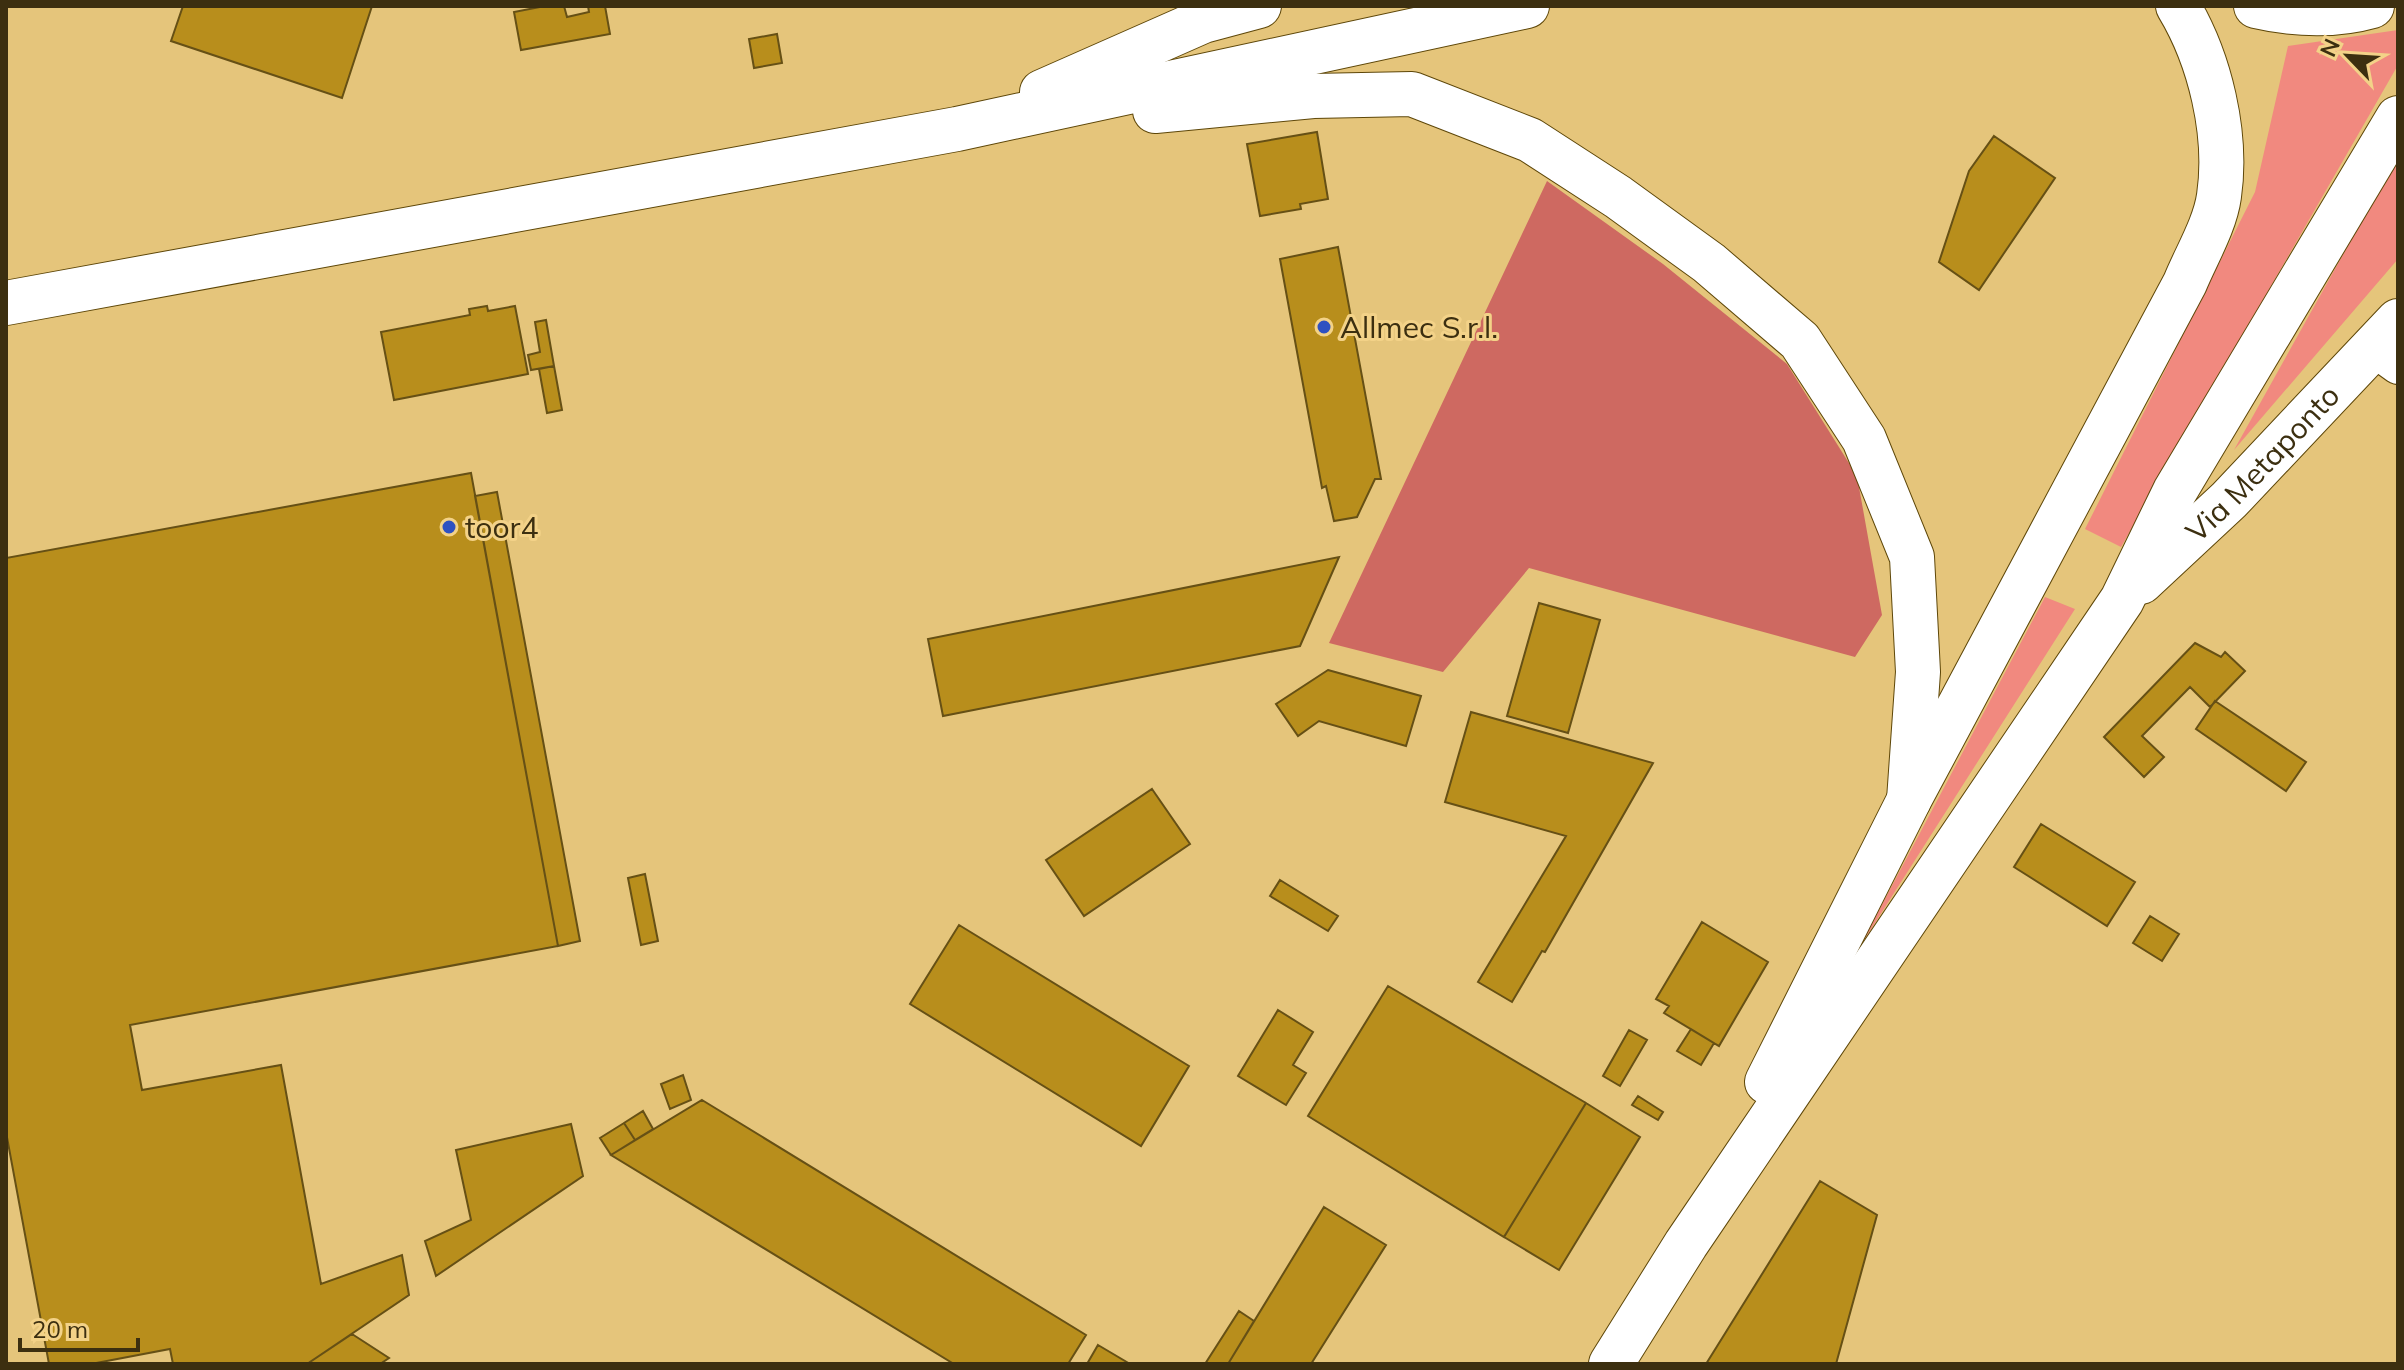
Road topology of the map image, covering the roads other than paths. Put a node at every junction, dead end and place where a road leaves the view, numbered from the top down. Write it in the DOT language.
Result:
graph roads {
  1 [pos="1259,6"];
  2 [pos="1527,6"];
  3 [pos="2178,6"];
  4 [pos="2256,6"];
  5 [pos="2372,6"];
  6 [pos="2398,118"];
  7 [pos="957,129"];
  8 [pos="6,303"];
  9 [pos="2390,345"];
  10 [pos="2122,600"];
  11 [pos="1909,800"];
  12 [pos="1686,1244"];
  13 [pos="1611,1364"];
  1 -- 7 [label="main road"];
  2 -- 7 [label="main road"];
  3 -- 11 [label="main road"];
  4 -- 5 [label="main road"];
  6 -- 10 [label="main road"];
  7 -- 8 [label="main road"];
  7 -- 11 [label="main road"];
  9 -- 10 [label="main road, Via Metaponto"];
  10 -- 12 [label="main road"];
  11 -- 12 [label="main road"];
  12 -- 13 [label="main road"];
}
